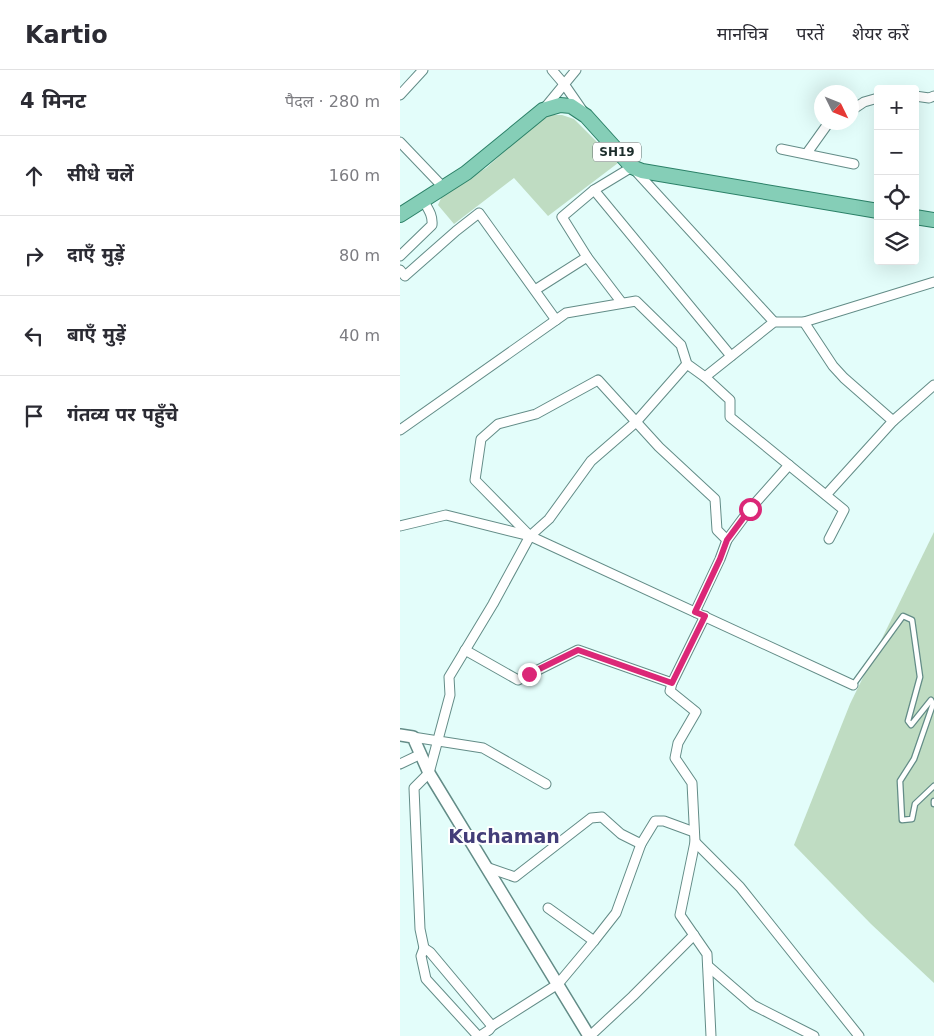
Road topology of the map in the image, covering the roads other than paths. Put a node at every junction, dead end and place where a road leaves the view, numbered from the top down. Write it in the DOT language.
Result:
graph roads {
  1 [pos="423,70"];
  2 [pos="552,70"];
  3 [pos="576,70"];
  4 [pos="564,84"];
  5 [pos="400,95"];
  6 [pos="934,96"];
  7 [pos="919,97"];
  8 [pos="874,99"];
  9 [pos="859,105"];
  10 [pos="543,110"];
  11 [pos="586,116"];
  12 [pos="824,130"];
  13 [pos="400,142"];
  14 [pos="781,149"];
  15 [pos="807,153"];
  16 [pos="854,164"];
  17 [pos="632,167"];
  18 [pos="443,187"];
  19 [pos="594,190"];
  20 [pos="423,200"];
  21 [pos="874,210"];
  22 [pos="400,215"];
  23 [pos="919,218"];
  24 [pos="934,220"];
  25 [pos="400,256"];
  26 [pos="587,257"];
  27 [pos="400,270"];
  28 [pos="934,282"];
  29 [pos="535,290"];
  30 [pos="622,303"];
  31 [pos="556,320"];
  32 [pos="774,322"];
  33 [pos="804,322"];
  34 [pos="731,356"];
  35 [pos="688,364"];
  36 [pos="705,377"];
  37 [pos="934,385"];
  38 [pos="893,421"];
  39 [pos="636,422"];
  40 [pos="400,430"];
  41 [pos="789,465"];
  42 [pos="826,495"];
  43 [pos="400,526"];
  44 [pos="530,536"];
  45 [pos="829,539"];
  46 [pos="727,540"];
  47 [pos="695,612"];
  48 [pos="705,616"];
  49 [pos="465,650"];
  50 [pos="672,683"];
  51 [pos="853,684"];
  52 [pos="400,735"];
  53 [pos="413,737"];
  54 [pos="438,741"];
  55 [pos="421,754"];
  56 [pos="400,764"];
  57 [pos="429,773"];
  58 [pos="546,784"];
  59 [pos="934,786"];
  60 [pos="694,832"];
  61 [pos="694,842"];
  62 [pos="641,844"];
  63 [pos="486,866"];
  64 [pos="548,908"];
  65 [pos="694,935"];
  66 [pos="594,941"];
  67 [pos="424,948"];
  68 [pos="708,966"];
  69 [pos="558,984"];
  70 [pos="492,1026"];
  71 [pos="479,1036"];
  72 [pos="590,1036"];
  73 [pos="711,1036"];
  74 [pos="814,1036"];
  75 [pos="859,1036"];
  1 -- 5 [label="street"];
  2 -- 4 [label="street"];
  3 -- 4 [label="street"];
  4 -- 10 [label="street"];
  4 -- 11 [label="street"];
  6 -- 7 [label="street"];
  8 -- 9 [label="street"];
  10 -- 11 [label="main road, SH19"];
  10 -- 18 [label="main road, SH19"];
  11 -- 17 [label="main road, SH19"];
  12 -- 15 [label="street"];
  13 -- 18 [label="street"];
  14 -- 15 [label="street"];
  15 -- 16 [label="street"];
  17 -- 19 [label="street"];
  17 -- 21 [label="main road, SH19"];
  17 -- 32 [label="street"];
  18 -- 20 [label="main road, SH19"];
  19 -- 26 [label="street"];
  19 -- 34 [label="street"];
  20 -- 22 [label="main road, SH19"];
  20 -- 25 [label="street"];
  23 -- 24 [label="main road"];
  26 -- 29 [label="street"];
  26 -- 30 [label="street"];
  27 -- 29 [label="street"];
  28 -- 33 [label="street"];
  29 -- 31 [label="street"];
  30 -- 31 [label="street"];
  30 -- 35 [label="street"];
  31 -- 40 [label="street"];
  32 -- 33 [label="street"];
  32 -- 34 [label="street"];
  33 -- 38 [label="street"];
  34 -- 36 [label="street"];
  35 -- 36 [label="street"];
  35 -- 39 [label="street"];
  36 -- 41 [label="street"];
  37 -- 38 [label="street"];
  38 -- 42 [label="street"];
  39 -- 44 [label="street"];
  39 -- 44 [label="street"];
  39 -- 46 [label="street"];
  41 -- 42 [label="street"];
  41 -- 46 [label="street"];
  42 -- 45 [label="street"];
  43 -- 44 [label="street"];
  44 -- 47 [label="street"];
  44 -- 49 [label="street"];
  46 -- 47 [label="street"];
  47 -- 48 [label="street"];
  48 -- 50 [label="street"];
  48 -- 51 [label="street"];
  49 -- 50 [label="street"];
  49 -- 54 [label="street"];
  50 -- 60 [label="street"];
  51 -- 59 [label="lane"];
  52 -- 53 [label="street"];
  53 -- 54 [label="street"];
  53 -- 55 [label="street"];
  54 -- 57 [label="street"];
  54 -- 58 [label="street"];
  55 -- 56 [label="street"];
  55 -- 57 [label="street"];
  57 -- 63 [label="street"];
  57 -- 67 [label="street"];
  60 -- 61 [label="street"];
  60 -- 62 [label="street"];
  61 -- 65 [label="street"];
  61 -- 75 [label="street"];
  62 -- 63 [label="street"];
  62 -- 66 [label="street"];
  63 -- 69 [label="street"];
  64 -- 66 [label="street"];
  65 -- 68 [label="street"];
  65 -- 72 [label="street"];
  66 -- 69 [label="street"];
  67 -- 70 [label="street"];
  67 -- 71 [label="street"];
  68 -- 73 [label="street"];
  68 -- 74 [label="street"];
  69 -- 70 [label="street"];
  69 -- 72 [label="street"];
  70 -- 71 [label="street"];
}
